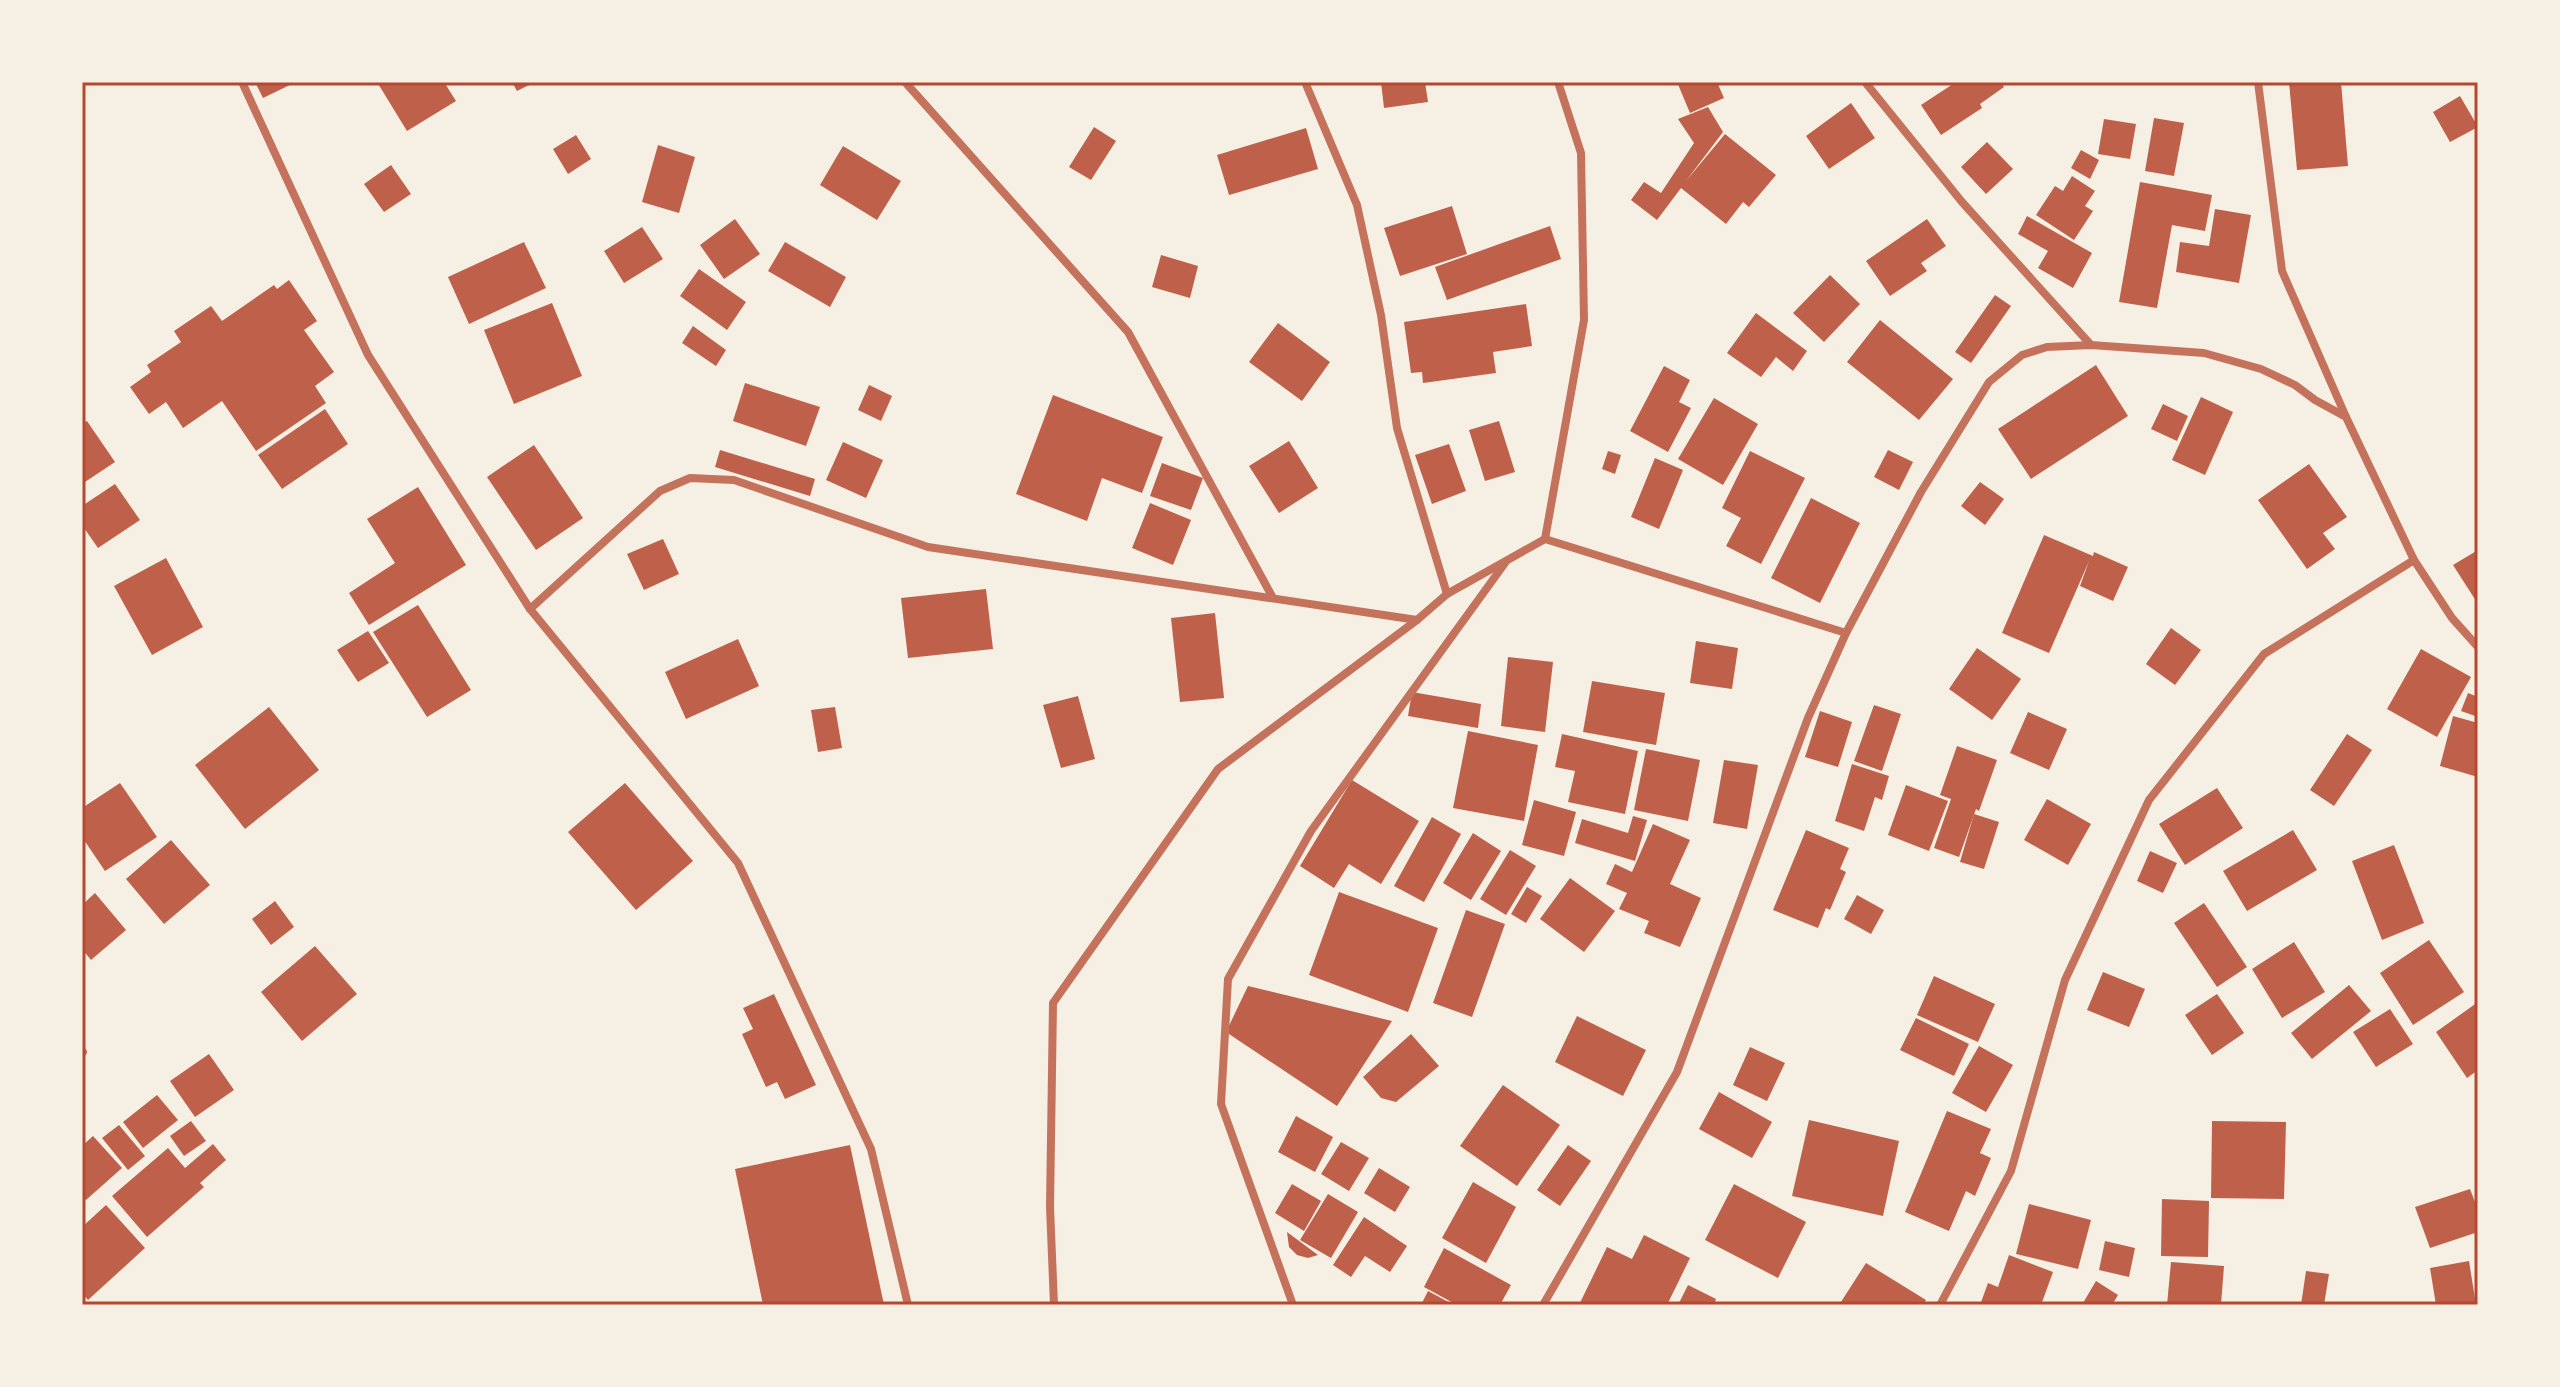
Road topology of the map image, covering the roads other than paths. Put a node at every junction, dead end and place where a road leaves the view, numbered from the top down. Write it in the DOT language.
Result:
graph roads {
  1 [pos="242,82"];
  2 [pos="905,82"];
  3 [pos="1305,82"];
  4 [pos="1558,82"];
  5 [pos="1865,82"];
  6 [pos="2258,82"];
  7 [pos="2091,345"];
  8 [pos="2346,417"];
  9 [pos="1545,539"];
  10 [pos="1507,560"];
  11 [pos="2414,560"];
  12 [pos="1447,594"];
  13 [pos="1273,598"];
  14 [pos="530,609"];
  15 [pos="1417,620"];
  16 [pos="1846,633"];
  17 [pos="2478,647"];
  18 [pos="908,1305"];
  19 [pos="1054,1305"];
  20 [pos="1293,1305"];
  21 [pos="1543,1305"];
  22 [pos="1940,1305"];
  1 -- 14 [label="street"];
  2 -- 13 [label="street"];
  3 -- 12 [label="street"];
  4 -- 9 [label="street"];
  5 -- 7 [label="street"];
  6 -- 8 [label="street"];
  7 -- 8 [label="street"];
  7 -- 16 [label="street"];
  8 -- 11 [label="street"];
  9 -- 10 [label="street"];
  9 -- 16 [label="street"];
  10 -- 12 [label="street"];
  10 -- 20 [label="street"];
  11 -- 17 [label="street"];
  11 -- 22 [label="street"];
  12 -- 15 [label="street"];
  13 -- 14 [label="street"];
  13 -- 15 [label="street"];
  14 -- 18 [label="street"];
  15 -- 19 [label="street"];
  16 -- 21 [label="street"];
}
